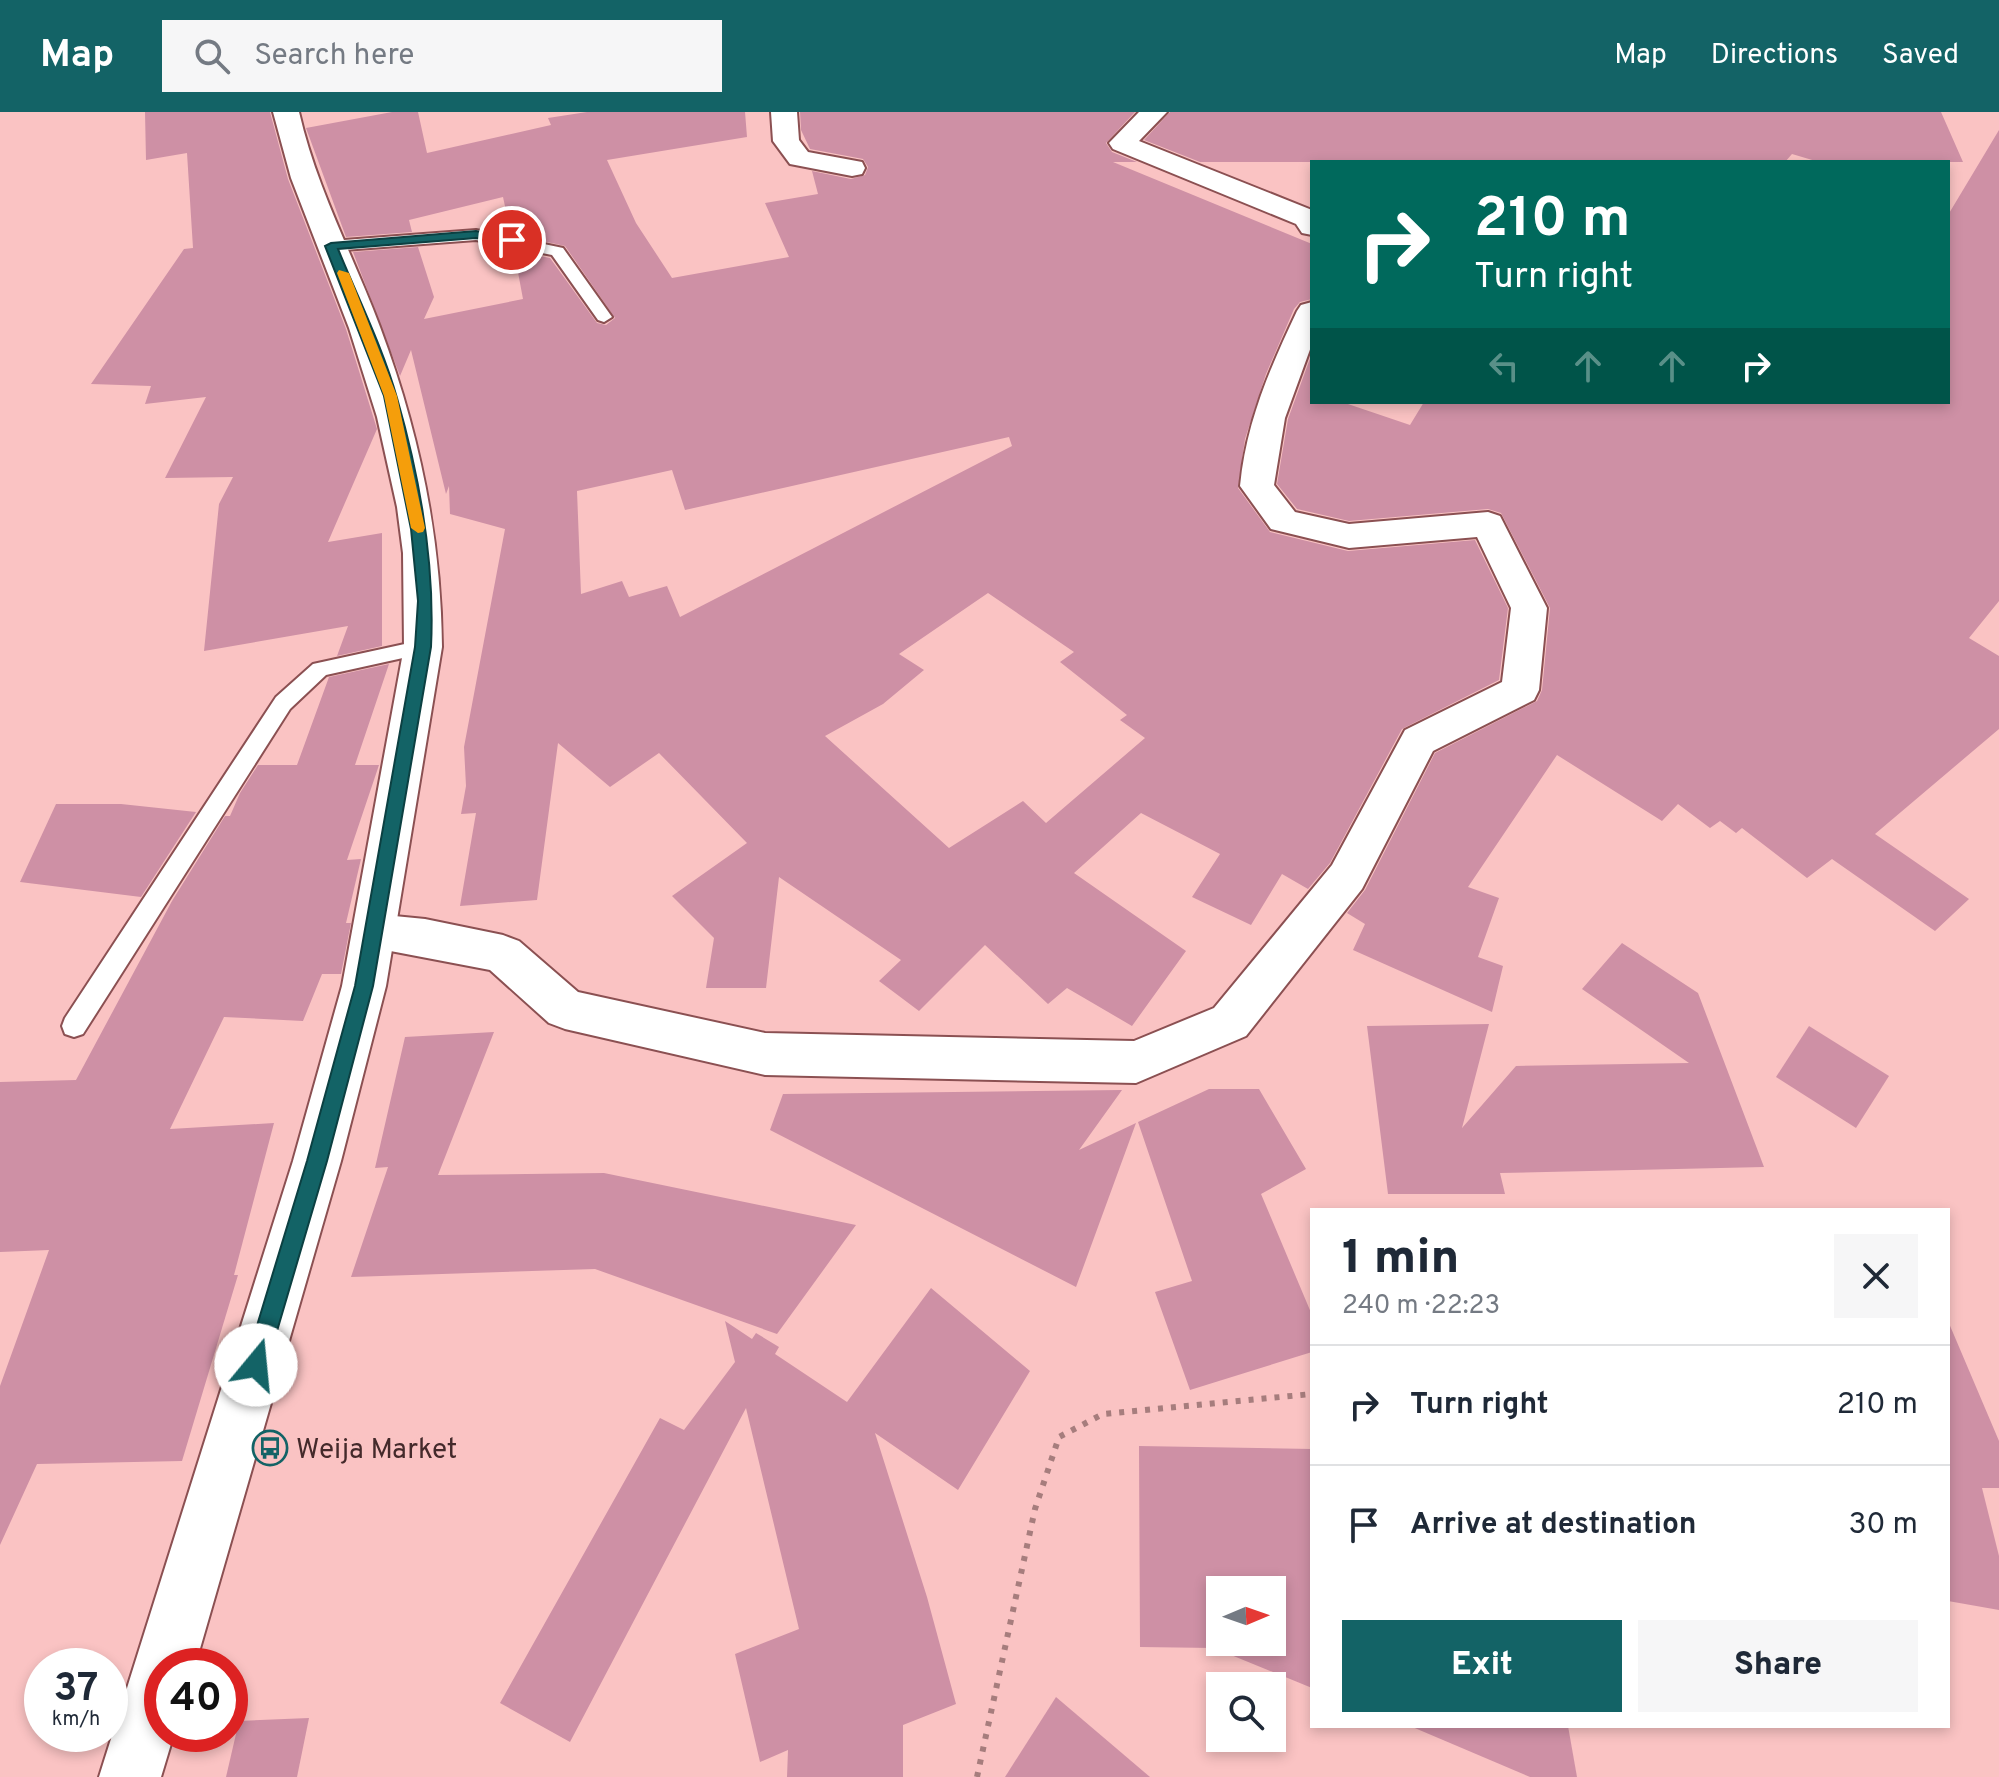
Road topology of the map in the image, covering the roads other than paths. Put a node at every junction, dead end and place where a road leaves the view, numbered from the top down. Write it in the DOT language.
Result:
graph roads {
  1 [pos="286,112"];
  2 [pos="784,112"];
  3 [pos="1154,112"];
  4 [pos="852,168"];
  5 [pos="1310,224"];
  6 [pos="331,246"];
  7 [pos="1310,315"];
  8 [pos="604,317"];
  9 [pos="423,647"];
  10 [pos="374,932"];
  11 [pos="74,1026"];
  12 [pos="170,1648"];
  13 [pos="144,1732"];
  14 [pos="130,1777"];
  1 -- 6 [label="street"];
  2 -- 4 [label="street"];
  3 -- 5 [label="street"];
  6 -- 8 [label="lane"];
  6 -- 9 [label="street"];
  7 -- 10 [label="street"];
  9 -- 10 [label="street"];
  9 -- 11 [label="lane"];
  10 -- 12 [label="street"];
  13 -- 14 [label="street"];
}
